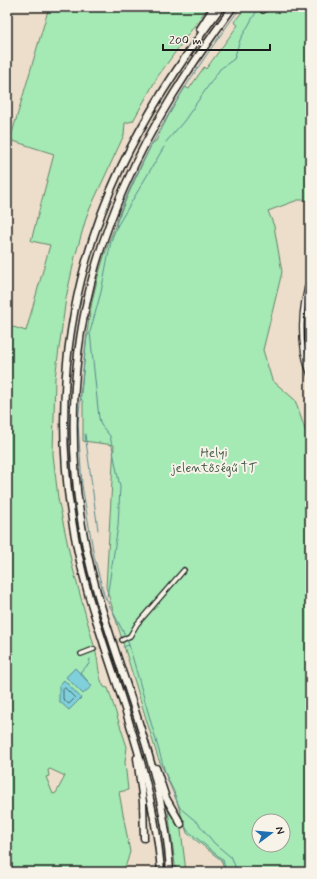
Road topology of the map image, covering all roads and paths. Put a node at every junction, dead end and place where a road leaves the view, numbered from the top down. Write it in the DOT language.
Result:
graph roads {
  1 [pos="214,7"];
  2 [pos="221,7"];
  3 [pos="233,7"];
  4 [pos="198,38"];
  5 [pos="310,277"];
  6 [pos="310,309"];
  7 [pos="310,364"];
  8 [pos="310,375"];
  9 [pos="184,570"];
  10 [pos="125,639"];
  11 [pos="94,649"];
  12 [pos="81,654"];
  13 [pos="135,741"];
  14 [pos="147,751"];
  15 [pos="181,824"];
  16 [pos="144,838"];
  17 [pos="161,872"];
  18 [pos="170,872"];
  1 -- 4 [label="highway"];
  2 -- 4 [label="highway"];
  3 -- 14 [label="highway"];
  4 -- 13 [label="highway"];
  5 -- 8 [label="street"];
  6 -- 7 [label="street"];
  9 -- 10 [label="street"];
  11 -- 12 [label="street"];
  13 -- 16 [label="highway"];
  13 -- 17 [label="highway"];
  14 -- 15 [label="highway"];
  14 -- 18 [label="highway"];
}
